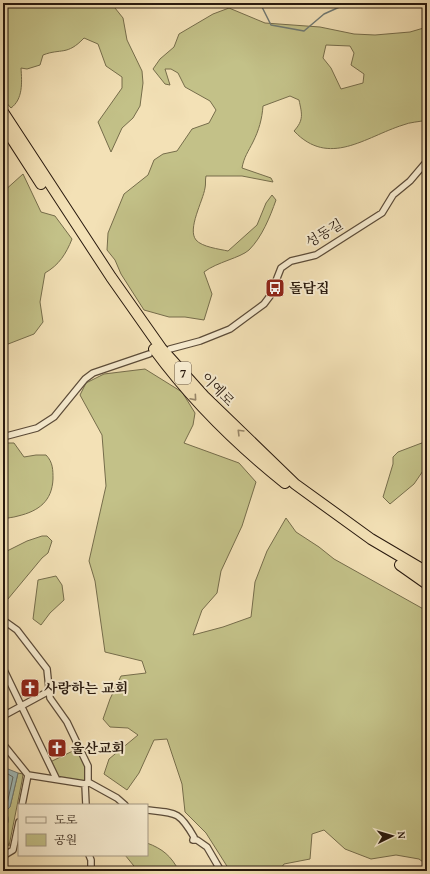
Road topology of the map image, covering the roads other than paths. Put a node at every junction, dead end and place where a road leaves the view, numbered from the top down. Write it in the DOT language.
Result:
graph roads {
  1 [pos="3,112"];
  2 [pos="3,125"];
  3 [pos="427,161"];
  4 [pos="170,349"];
  5 [pos="150,354"];
  6 [pos="3,437"];
  7 [pos="403,563"];
  8 [pos="427,571"];
  9 [pos="427,580"];
  10 [pos="427,584"];
  11 [pos="3,620"];
  12 [pos="3,668"];
  13 [pos="49,691"];
  14 [pos="22,706"];
  15 [pos="3,716"];
  16 [pos="3,744"];
  17 [pos="28,774"];
  18 [pos="56,778"];
  19 [pos="87,783"];
  20 [pos="22,804"];
  21 [pos="86,804"];
  22 [pos="124,804"];
  23 [pos="148,810"];
  24 [pos="18,831"];
  25 [pos="16,850"];
  26 [pos="3,856"];
  27 [pos="89,856"];
  28 [pos="91,871"];
  29 [pos="221,871"];
  7 -- 1 [label="highway, 이예로 / 7, one-way"];
  2 -- 7 [label="highway, 이예로 / 7, one-way"];
  3 -- 4 [label="street, 성동길"];
  5 -- 6 [label="street"];
  7 -- 8 [label="highway"];
  7 -- 9 [label="highway, 이예로 / 7"];
  7 -- 10 [label="highway"];
  11 -- 13 [label="street"];
  12 -- 14 [label="street"];
  13 -- 14 [label="street"];
  13 -- 19 [label="street"];
  14 -- 15 [label="street"];
  14 -- 18 [label="street"];
  16 -- 17 [label="street"];
  17 -- 18 [label="street"];
  17 -- 20 [label="street"];
  18 -- 19 [label="street"];
  19 -- 21 [label="street"];
  19 -- 22 [label="street"];
  23 -- 29 [label="street"];
  24 -- 25 [label="street"];
  25 -- 26 [label="street"];
  27 -- 28 [label="street"];
}
